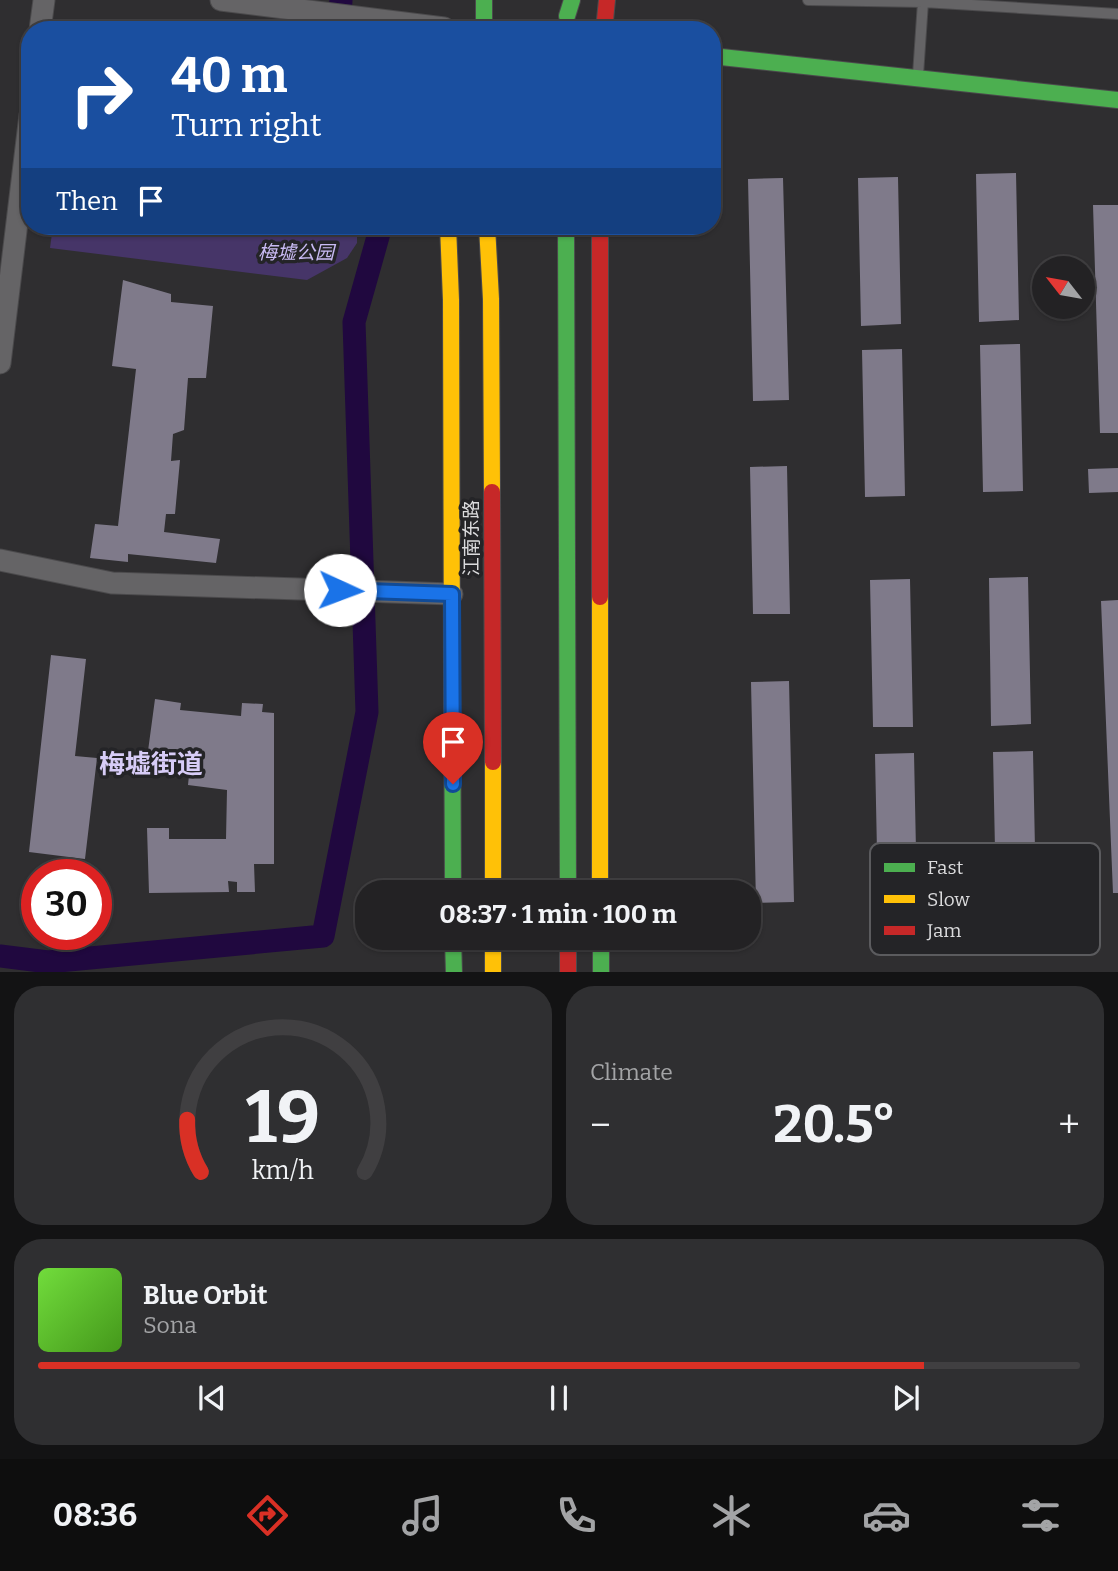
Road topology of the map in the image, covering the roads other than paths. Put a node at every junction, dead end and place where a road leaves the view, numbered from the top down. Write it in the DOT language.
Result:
graph roads {
  1 [pos="44,0"];
  2 [pos="221,0"];
  3 [pos="484,0"];
  4 [pos="572,0"];
  5 [pos="607,0"];
  6 [pos="808,0"];
  7 [pos="923,2"];
  8 [pos="1118,14"];
  9 [pos="567,15"];
  10 [pos="41,21"];
  11 [pos="385,21"];
  12 [pos="484,21"];
  13 [pos="605,21"];
  14 [pos="721,57"];
  15 [pos="918,78"];
  16 [pos="1118,100"];
  17 [pos="21,189"];
  18 [pos="447,235"];
  19 [pos="487,235"];
  20 [pos="566,235"];
  21 [pos="600,235"];
  22 [pos="0,363"];
  23 [pos="0,560"];
  24 [pos="452,594"];
  25 [pos="453,880"];
  26 [pos="493,880"];
  27 [pos="568,880"];
  28 [pos="600,880"];
  29 [pos="453,950"];
  30 [pos="493,950"];
  31 [pos="568,950"];
  32 [pos="601,950"];
  33 [pos="454,972"];
  34 [pos="493,972"];
  35 [pos="568,972"];
  36 [pos="601,972"];
  1 -- 10 [label="street"];
  2 -- 11 [label="street"];
  3 -- 12 [label="main road"];
  4 -- 9 [label="main road"];
  5 -- 13 [label="main road"];
  6 -- 7 [label="lane"];
  7 -- 8 [label="lane"];
  7 -- 15 [label="lane"];
  14 -- 15 [label="main road"];
  15 -- 16 [label="main road"];
  17 -- 22 [label="street"];
  18 -- 24 [label="main road"];
  19 -- 26 [label="main road, 江南东路"];
  20 -- 27 [label="main road"];
  21 -- 28 [label="main road"];
  23 -- 24 [label="street"];
  24 -- 25 [label="main road"];
  29 -- 33 [label="main road"];
  30 -- 34 [label="main road"];
  31 -- 35 [label="main road"];
  32 -- 36 [label="main road"];
}
